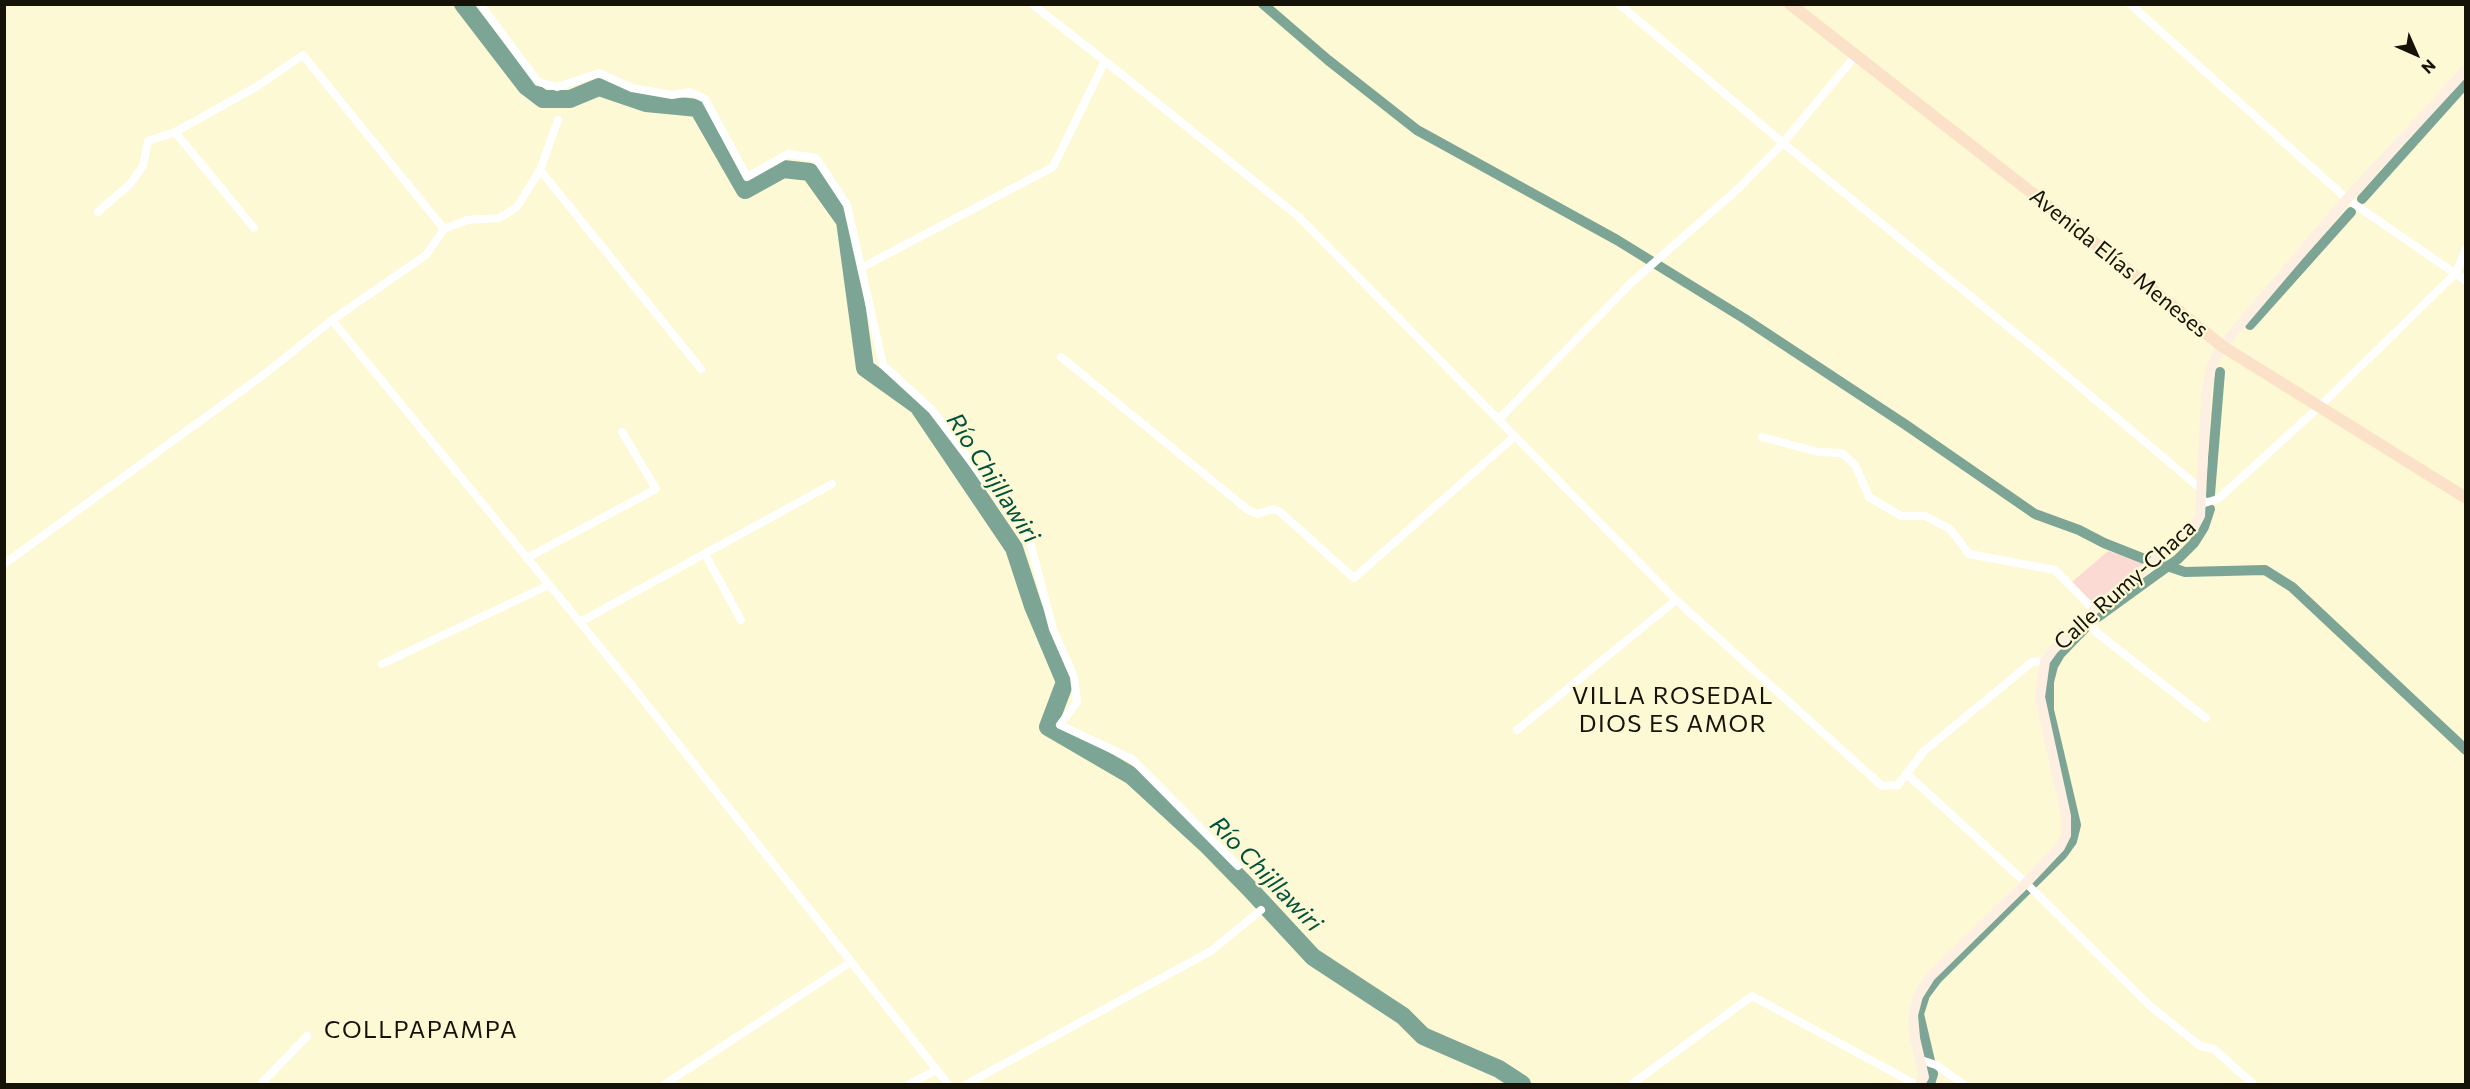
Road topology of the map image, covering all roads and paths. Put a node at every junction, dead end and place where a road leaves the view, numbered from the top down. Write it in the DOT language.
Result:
graph roads {
  1 [pos="480,4"];
  2 [pos="1032,4"];
  3 [pos="1619,4"];
  4 [pos="1790,4"];
  5 [pos="2130,4"];
  6 [pos="1855,56"];
  7 [pos="1105,61"];
  8 [pos="2466,70"];
  9 [pos="558,120"];
  10 [pos="175,132"];
  11 [pos="1783,143"];
  12 [pos="540,170"];
  13 [pos="2347,199"];
  14 [pos="98,212"];
  15 [pos="254,228"];
  16 [pos="444,229"];
  17 [pos="2466,249"];
  18 [pos="861,268"];
  19 [pos="2456,273"];
  20 [pos="2466,281"];
  21 [pos="332,320"];
  22 [pos="2222,346"];
  23 [pos="1061,357"];
  24 [pos="701,369"];
  25 [pos="2320,406"];
  26 [pos="1499,419"];
  27 [pos="622,432"];
  28 [pos="1515,436"];
  29 [pos="1762,437"];
  30 [pos="832,484"];
  31 [pos="2202,490"];
  32 [pos="2466,498"];
  33 [pos="2201,504"];
  34 [pos="705,554"];
  35 [pos="527,558"];
  36 [pos="4,564"];
  37 [pos="549,585"];
  38 [pos="1676,600"];
  39 [pos="2090,614"];
  40 [pos="741,620"];
  41 [pos="580,622"];
  42 [pos="2044,662"];
  43 [pos="382,664"];
  44 [pos="2206,718"];
  45 [pos="1517,730"];
  46 [pos="1906,774"];
  47 [pos="1238,866"];
  48 [pos="2027,884"];
  49 [pos="1261,910"];
  50 [pos="851,962"];
  51 [pos="307,1036"];
  52 [pos="1923,1060"];
  53 [pos="936,1070"];
  54 [pos="261,1084"];
  55 [pos="664,1084"];
  56 [pos="910,1084"];
  57 [pos="948,1084"];
  58 [pos="967,1084"];
  59 [pos="1632,1084"];
  60 [pos="1915,1084"];
  61 [pos="1920,1084"];
  62 [pos="1963,1084"];
  63 [pos="2253,1084"];
  1 -- 18 [label="street"];
  2 -- 7 [label="street"];
  3 -- 11 [label="street"];
  4 -- 6 [label="main road, Avenida Elías Meneses"];
  5 -- 13 [label="street"];
  6 -- 11 [label="street"];
  6 -- 22 [label="main road, Avenida Elías Meneses"];
  7 -- 18 [label="street"];
  7 -- 26 [label="street"];
  8 -- 13 [label="street, Calle Rumy-Chaca"];
  9 -- 12 [label="street"];
  10 -- 14 [label="street"];
  10 -- 15 [label="street"];
  10 -- 16 [label="street"];
  11 -- 26 [label="street"];
  11 -- 31 [label="street"];
  12 -- 16 [label="street"];
  12 -- 24 [label="street"];
  13 -- 19 [label="street"];
  13 -- 22 [label="street, Calle Rumy-Chaca"];
  16 -- 21 [label="street"];
  17 -- 19 [label="street"];
  18 -- 47 [label="street"];
  19 -- 20 [label="street"];
  19 -- 25 [label="street"];
  21 -- 35 [label="street"];
  21 -- 36 [label="street"];
  22 -- 25 [label="main road, Avenida Elías Meneses"];
  22 -- 31 [label="street, Calle Rumy-Chaca"];
  23 -- 28 [label="street"];
  25 -- 32 [label="main road, Avenida Elías Meneses"];
  25 -- 33 [label="street"];
  26 -- 28 [label="street"];
  27 -- 35 [label="street"];
  28 -- 38 [label="street"];
  29 -- 39 [label="street"];
  30 -- 34 [label="street"];
  31 -- 33 [label="street, Calle Rumy-Chaca"];
  33 -- 39 [label="street, Calle Rumy-Chaca"];
  34 -- 40 [label="street"];
  34 -- 41 [label="street"];
  35 -- 37 [label="street"];
  37 -- 41 [label="street"];
  37 -- 43 [label="street"];
  38 -- 45 [label="street"];
  38 -- 46 [label="street"];
  39 -- 42 [label="street, Calle Rumy-Chaca"];
  39 -- 44 [label="street"];
  41 -- 50 [label="street"];
  42 -- 46 [label="street"];
  42 -- 48 [label="street, Calle Rumy-Chaca"];
  46 -- 48 [label="street"];
  48 -- 52 [label="street, Calle Rumy-Chaca"];
  48 -- 63 [label="street"];
  49 -- 58 [label="street"];
  50 -- 53 [label="street"];
  50 -- 55 [label="street"];
  51 -- 54 [label="street"];
  52 -- 61 [label="street, Calle Rumy-Chaca"];
  52 -- 62 [label="street"];
  53 -- 56 [label="street"];
  53 -- 57 [label="street"];
  59 -- 60 [label="street"];
}
